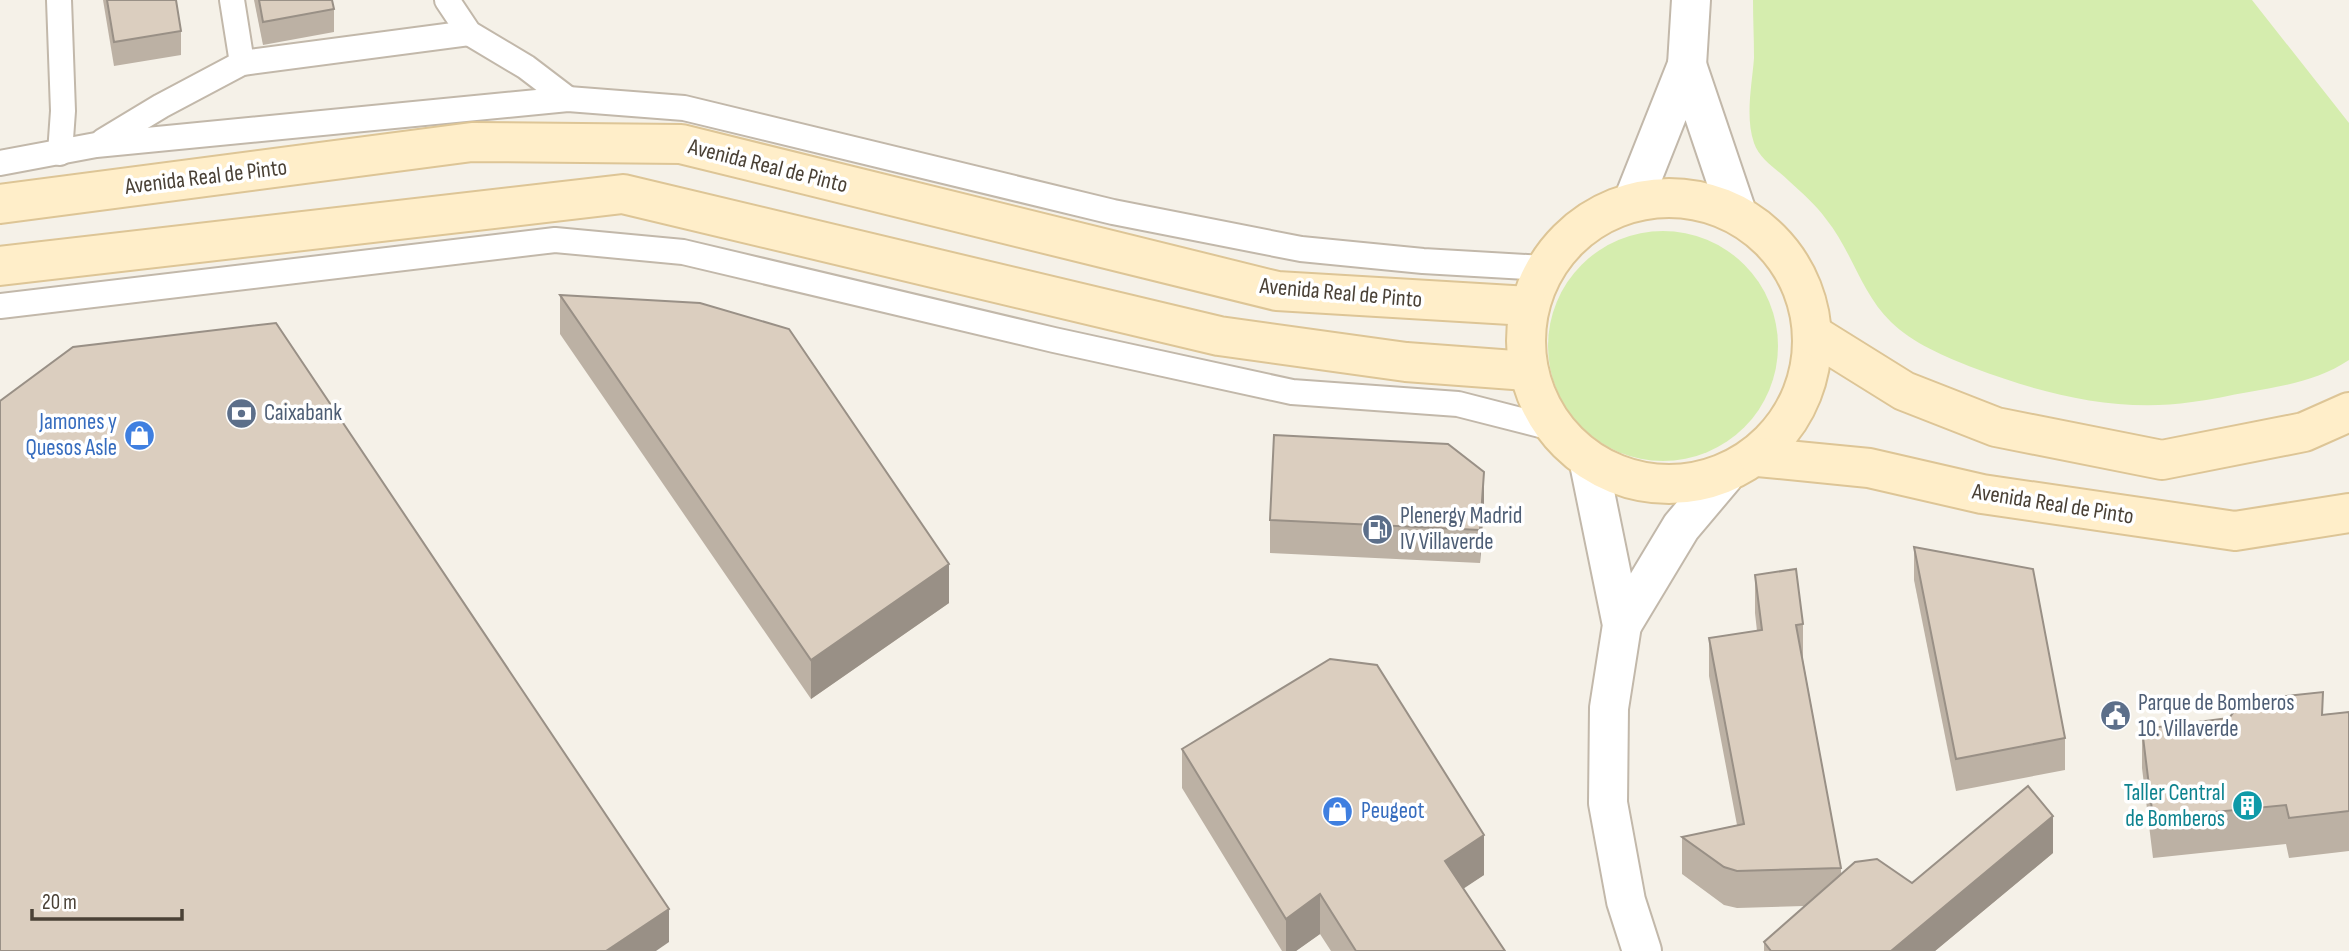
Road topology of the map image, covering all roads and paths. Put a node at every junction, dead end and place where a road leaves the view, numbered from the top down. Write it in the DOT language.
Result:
graph roads {
  1 [pos="59,0"];
  2 [pos="232,0"];
  3 [pos="447,0"];
  4 [pos="1691,0"];
  5 [pos="469,33"];
  6 [pos="242,63"];
  7 [pos="1687,65"];
  8 [pos="568,99"];
  9 [pos="96,145"];
  10 [pos="60,153"];
  11 [pos="0,163"];
  12 [pos="1633,201"];
  13 [pos="0,204"];
  14 [pos="1737,213"];
  15 [pos="0,266"];
  16 [pos="1543,268"];
  17 [pos="0,306"];
  18 [pos="1528,306"];
  19 [pos="1814,335"];
  20 [pos="1527,372"];
  21 [pos="2349,412"];
  22 [pos="1552,428"];
  23 [pos="1758,457"];
  24 [pos="1589,463"];
  25 [pos="1724,476"];
  26 [pos="2349,513"];
  27 [pos="1622,625"];
  28 [pos="1642,951"];
  1 -- 10 [label="lane"];
  2 -- 6 [label="lane"];
  3 -- 5 [label="lane"];
  4 -- 7 [label="street"];
  5 -- 6 [label="lane"];
  5 -- 8 [label="lane"];
  6 -- 9 [label="lane"];
  7 -- 12 [label="street"];
  7 -- 14 [label="street"];
  8 -- 9 [label="lane"];
  8 -- 16 [label="lane"];
  9 -- 10 [label="lane"];
  10 -- 11 [label="lane"];
  12 -- 14 [label="main road"];
  12 -- 16 [label="main road"];
  13 -- 18 [label="main road, Avenida Real de Pinto"];
  14 -- 19 [label="main road"];
  15 -- 20 [label="main road"];
  16 -- 18 [label="main road"];
  17 -- 22 [label="lane"];
  18 -- 20 [label="main road"];
  19 -- 21 [label="main road"];
  19 -- 23 [label="main road"];
  20 -- 22 [label="main road"];
  22 -- 24 [label="main road"];
  23 -- 25 [label="main road"];
  23 -- 26 [label="main road, Avenida Real de Pinto"];
  24 -- 25 [label="main road"];
  24 -- 27 [label="street"];
  25 -- 27 [label="street"];
  27 -- 28 [label="street"];
}
